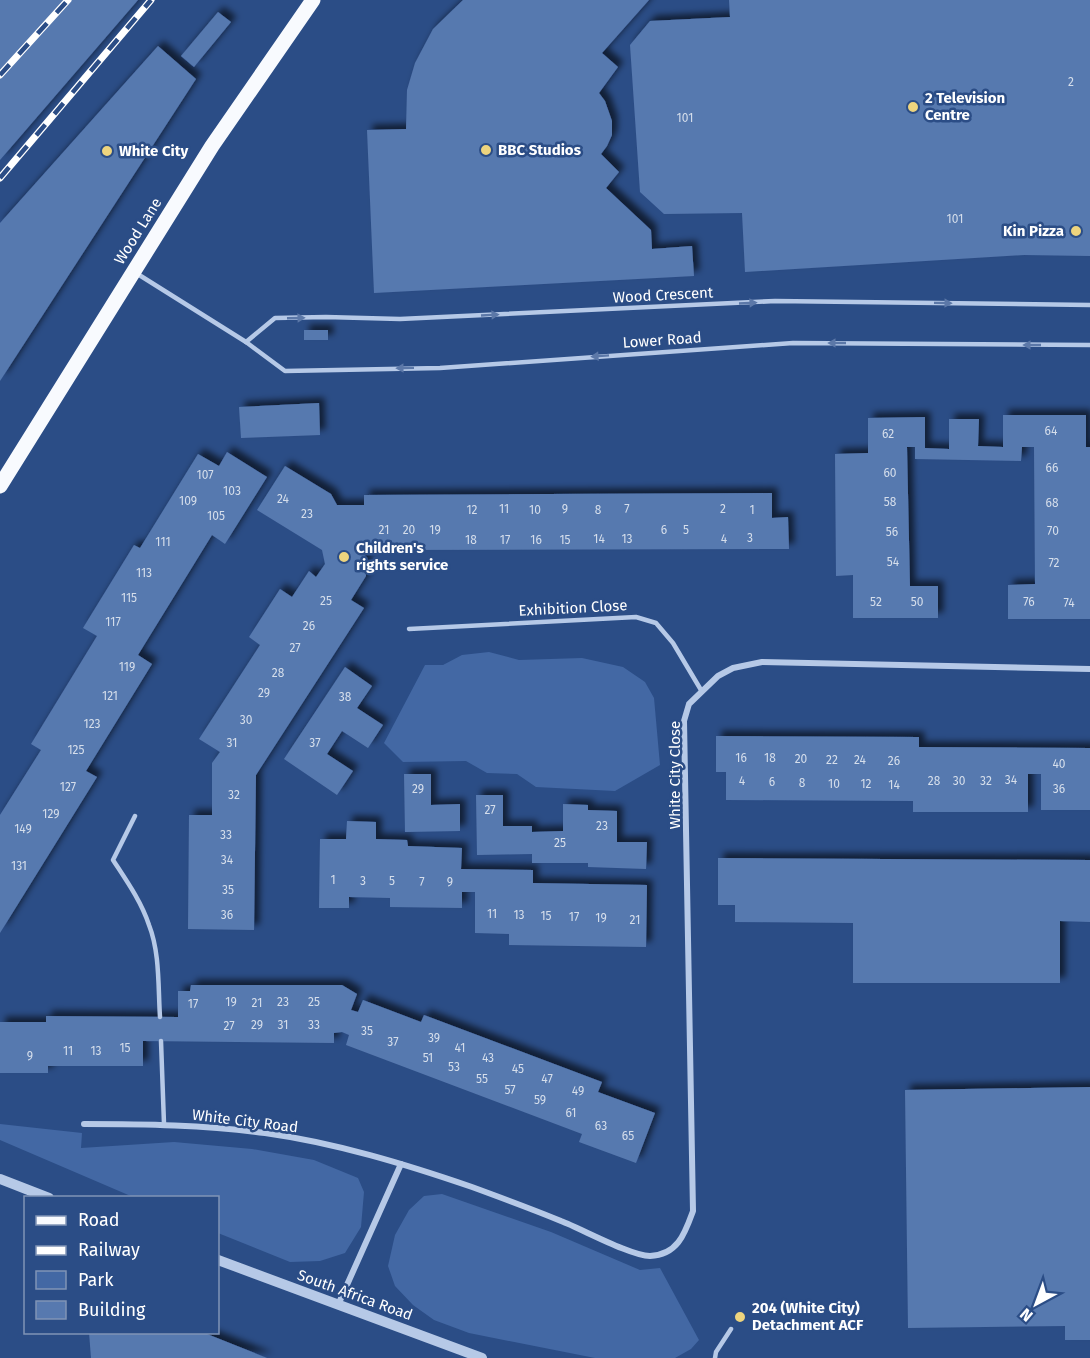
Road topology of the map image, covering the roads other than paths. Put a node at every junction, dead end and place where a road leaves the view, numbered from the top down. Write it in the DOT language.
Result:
graph roads {
  1 [pos="313,0"];
  2 [pos="134,272"];
  3 [pos="1090,305"];
  4 [pos="246,342"];
  5 [pos="1090,345"];
  6 [pos="0,486"];
  7 [pos="409,629"];
  8 [pos="1090,669"];
  9 [pos="701,690"];
  10 [pos="135,816"];
  11 [pos="159,1017"];
  12 [pos="161,1041"];
  13 [pos="84,1124"];
  14 [pos="164,1124"];
  15 [pos="401,1164"];
  16 [pos="0,1179"];
  17 [pos="46,1196"];
  18 [pos="668,1252"];
  19 [pos="219,1260"];
  20 [pos="338,1305"];
  21 [pos="731,1329"];
  22 [pos="482,1358"];
  23 [pos="716,1358"];
  1 -- 2 [label="main road, Wood Lane"];
  2 -- 4 [label="lane, Lower Road"];
  2 -- 6 [label="main road, Wood Lane"];
  4 -- 3 [label="lane, Wood Crescent, one-way"];
  5 -- 4 [label="lane, Lower Road, one-way"];
  7 -- 9 [label="lane, Exhibition Close"];
  8 -- 9 [label="street, White City Close"];
  9 -- 18 [label="street, White City Close"];
  10 -- 11 [label="lane"];
  12 -- 14 [label="lane"];
  13 -- 14 [label="street, White City Road"];
  14 -- 15 [label="street, White City Road"];
  15 -- 18 [label="street, White City Road"];
  15 -- 20 [label="street"];
  16 -- 17 [label="street"];
  19 -- 20 [label="street, South Africa Road"];
  20 -- 22 [label="street, South Africa Road"];
  21 -- 23 [label="lane"];
}
